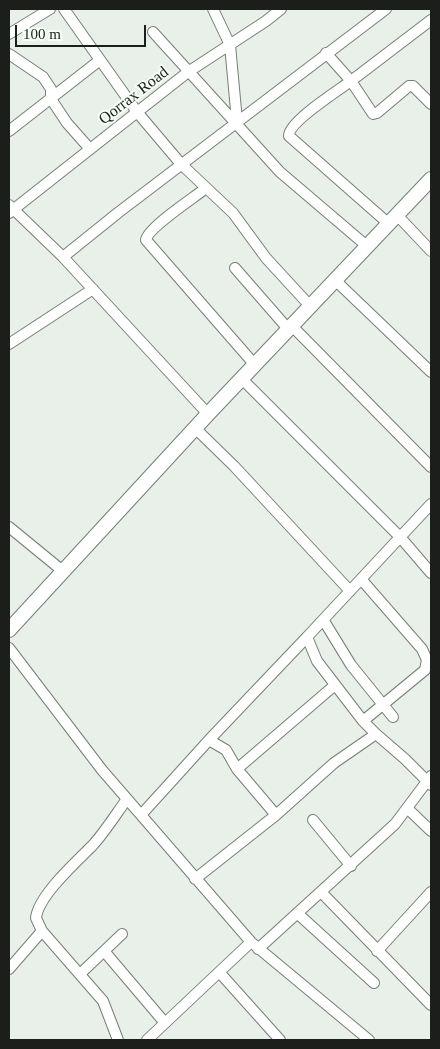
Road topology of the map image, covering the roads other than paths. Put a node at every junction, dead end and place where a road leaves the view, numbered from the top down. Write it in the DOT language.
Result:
graph roads {
  1 [pos="50,9"];
  2 [pos="64,9"];
  3 [pos="213,9"];
  4 [pos="281,9"];
  5 [pos="386,9"];
  6 [pos="431,20"];
  7 [pos="153,32"];
  8 [pos="9,34"];
  9 [pos="230,45"];
  10 [pos="326,53"];
  11 [pos="9,54"];
  12 [pos="100,60"];
  13 [pos="188,72"];
  14 [pos="351,81"];
  15 [pos="51,99"];
  16 [pos="431,104"];
  17 [pos="137,112"];
  18 [pos="236,122"];
  19 [pos="9,131"];
  20 [pos="90,149"];
  21 [pos="181,164"];
  22 [pos="431,179"];
  23 [pos="206,188"];
  24 [pos="10,209"];
  25 [pos="393,220"];
  26 [pos="368,248"];
  27 [pos="431,251"];
  28 [pos="63,257"];
  29 [pos="235,268"];
  30 [pos="336,281"];
  31 [pos="93,289"];
  32 [pos="311,307"];
  33 [pos="290,328"];
  34 [pos="9,344"];
  35 [pos="255,365"];
  36 [pos="431,372"];
  37 [pos="242,379"];
  38 [pos="208,414"];
  39 [pos="196,429"];
  40 [pos="431,467"];
  41 [pos="431,504"];
  42 [pos="9,527"];
  43 [pos="401,538"];
  44 [pos="64,572"];
  45 [pos="431,573"];
  46 [pos="362,579"];
  47 [pos="350,591"];
  48 [pos="324,621"];
  49 [pos="9,630"];
  50 [pos="307,637"];
  51 [pos="9,648"];
  52 [pos="335,685"];
  53 [pos="383,704"];
  54 [pos="393,717"];
  55 [pos="363,721"];
  56 [pos="376,734"];
  57 [pos="209,740"];
  58 [pos="238,769"];
  59 [pos="430,780"];
  60 [pos="127,799"];
  61 [pos="407,808"];
  62 [pos="141,815"];
  63 [pos="276,815"];
  64 [pos="313,820"];
  65 [pos="431,831"];
  66 [pos="351,866"];
  67 [pos="195,879"];
  68 [pos="320,892"];
  69 [pos="431,892"];
  70 [pos="297,913"];
  71 [pos="42,931"];
  72 [pos="122,934"];
  73 [pos="254,946"];
  74 [pos="104,951"];
  75 [pos="377,951"];
  76 [pos="9,969"];
  77 [pos="220,973"];
  78 [pos="80,974"];
  79 [pos="374,983"];
  80 [pos="431,1005"];
  81 [pos="165,1023"];
  82 [pos="154,1038"];
  83 [pos="118,1040"];
  84 [pos="280,1040"];
  85 [pos="369,1040"];
  1 -- 8 [label="street"];
  2 -- 12 [label="street"];
  3 -- 9 [label="street"];
  4 -- 9 [label="street, Qorrax Road"];
  5 -- 10 [label="street"];
  6 -- 14 [label="street"];
  7 -- 13 [label="street"];
  9 -- 13 [label="street, Qorrax Road"];
  9 -- 18 [label="street"];
  10 -- 14 [label="street"];
  10 -- 18 [label="street"];
  11 -- 15 [label="street"];
  12 -- 15 [label="street"];
  12 -- 17 [label="street"];
  13 -- 17 [label="street, Qorrax Road"];
  13 -- 18 [label="street"];
  14 -- 16 [label="street"];
  14 -- 25 [label="street"];
  15 -- 19 [label="street"];
  15 -- 20 [label="street"];
  17 -- 20 [label="street, Qorrax Road"];
  17 -- 21 [label="street"];
  18 -- 21 [label="street"];
  18 -- 26 [label="street"];
  20 -- 24 [label="street, Qorrax Road"];
  21 -- 23 [label="street"];
  21 -- 28 [label="street"];
  22 -- 25 [label="main road"];
  23 -- 32 [label="street"];
  23 -- 35 [label="street"];
  24 -- 28 [label="street"];
  25 -- 26 [label="main road"];
  25 -- 27 [label="street"];
  26 -- 30 [label="main road"];
  28 -- 31 [label="street"];
  29 -- 33 [label="street"];
  30 -- 32 [label="main road"];
  30 -- 36 [label="street"];
  31 -- 34 [label="street"];
  31 -- 38 [label="street"];
  32 -- 33 [label="main road"];
  33 -- 35 [label="main road"];
  33 -- 40 [label="street"];
  35 -- 37 [label="main road"];
  37 -- 38 [label="main road"];
  37 -- 43 [label="street"];
  38 -- 39 [label="main road"];
  39 -- 44 [label="main road"];
  39 -- 47 [label="street"];
  41 -- 43 [label="street"];
  42 -- 44 [label="street"];
  43 -- 45 [label="street"];
  43 -- 46 [label="street"];
  44 -- 49 [label="main road"];
  46 -- 47 [label="street"];
  46 -- 53 [label="street"];
  47 -- 48 [label="street"];
  48 -- 50 [label="street"];
  48 -- 53 [label="street"];
  50 -- 52 [label="street"];
  50 -- 57 [label="street"];
  51 -- 60 [label="street"];
  52 -- 55 [label="street"];
  52 -- 58 [label="street"];
  53 -- 54 [label="street"];
  53 -- 55 [label="street"];
  55 -- 56 [label="street"];
  56 -- 59 [label="street"];
  56 -- 63 [label="street"];
  57 -- 58 [label="street"];
  57 -- 62 [label="street"];
  58 -- 63 [label="street"];
  59 -- 61 [label="street"];
  60 -- 62 [label="street"];
  60 -- 71 [label="street"];
  61 -- 65 [label="street"];
  61 -- 66 [label="street"];
  62 -- 67 [label="street"];
  63 -- 67 [label="street"];
  64 -- 66 [label="street"];
  66 -- 68 [label="street"];
  67 -- 73 [label="street"];
  68 -- 70 [label="street"];
  68 -- 75 [label="street"];
  69 -- 75 [label="street"];
  70 -- 73 [label="street"];
  70 -- 79 [label="street"];
  71 -- 76 [label="street"];
  71 -- 78 [label="street"];
  72 -- 74 [label="street"];
  73 -- 77 [label="street"];
  73 -- 85 [label="street"];
  74 -- 78 [label="street"];
  74 -- 81 [label="street"];
  75 -- 80 [label="street"];
  77 -- 81 [label="street"];
  77 -- 84 [label="street"];
  78 -- 83 [label="street"];
  81 -- 82 [label="street"];
}
